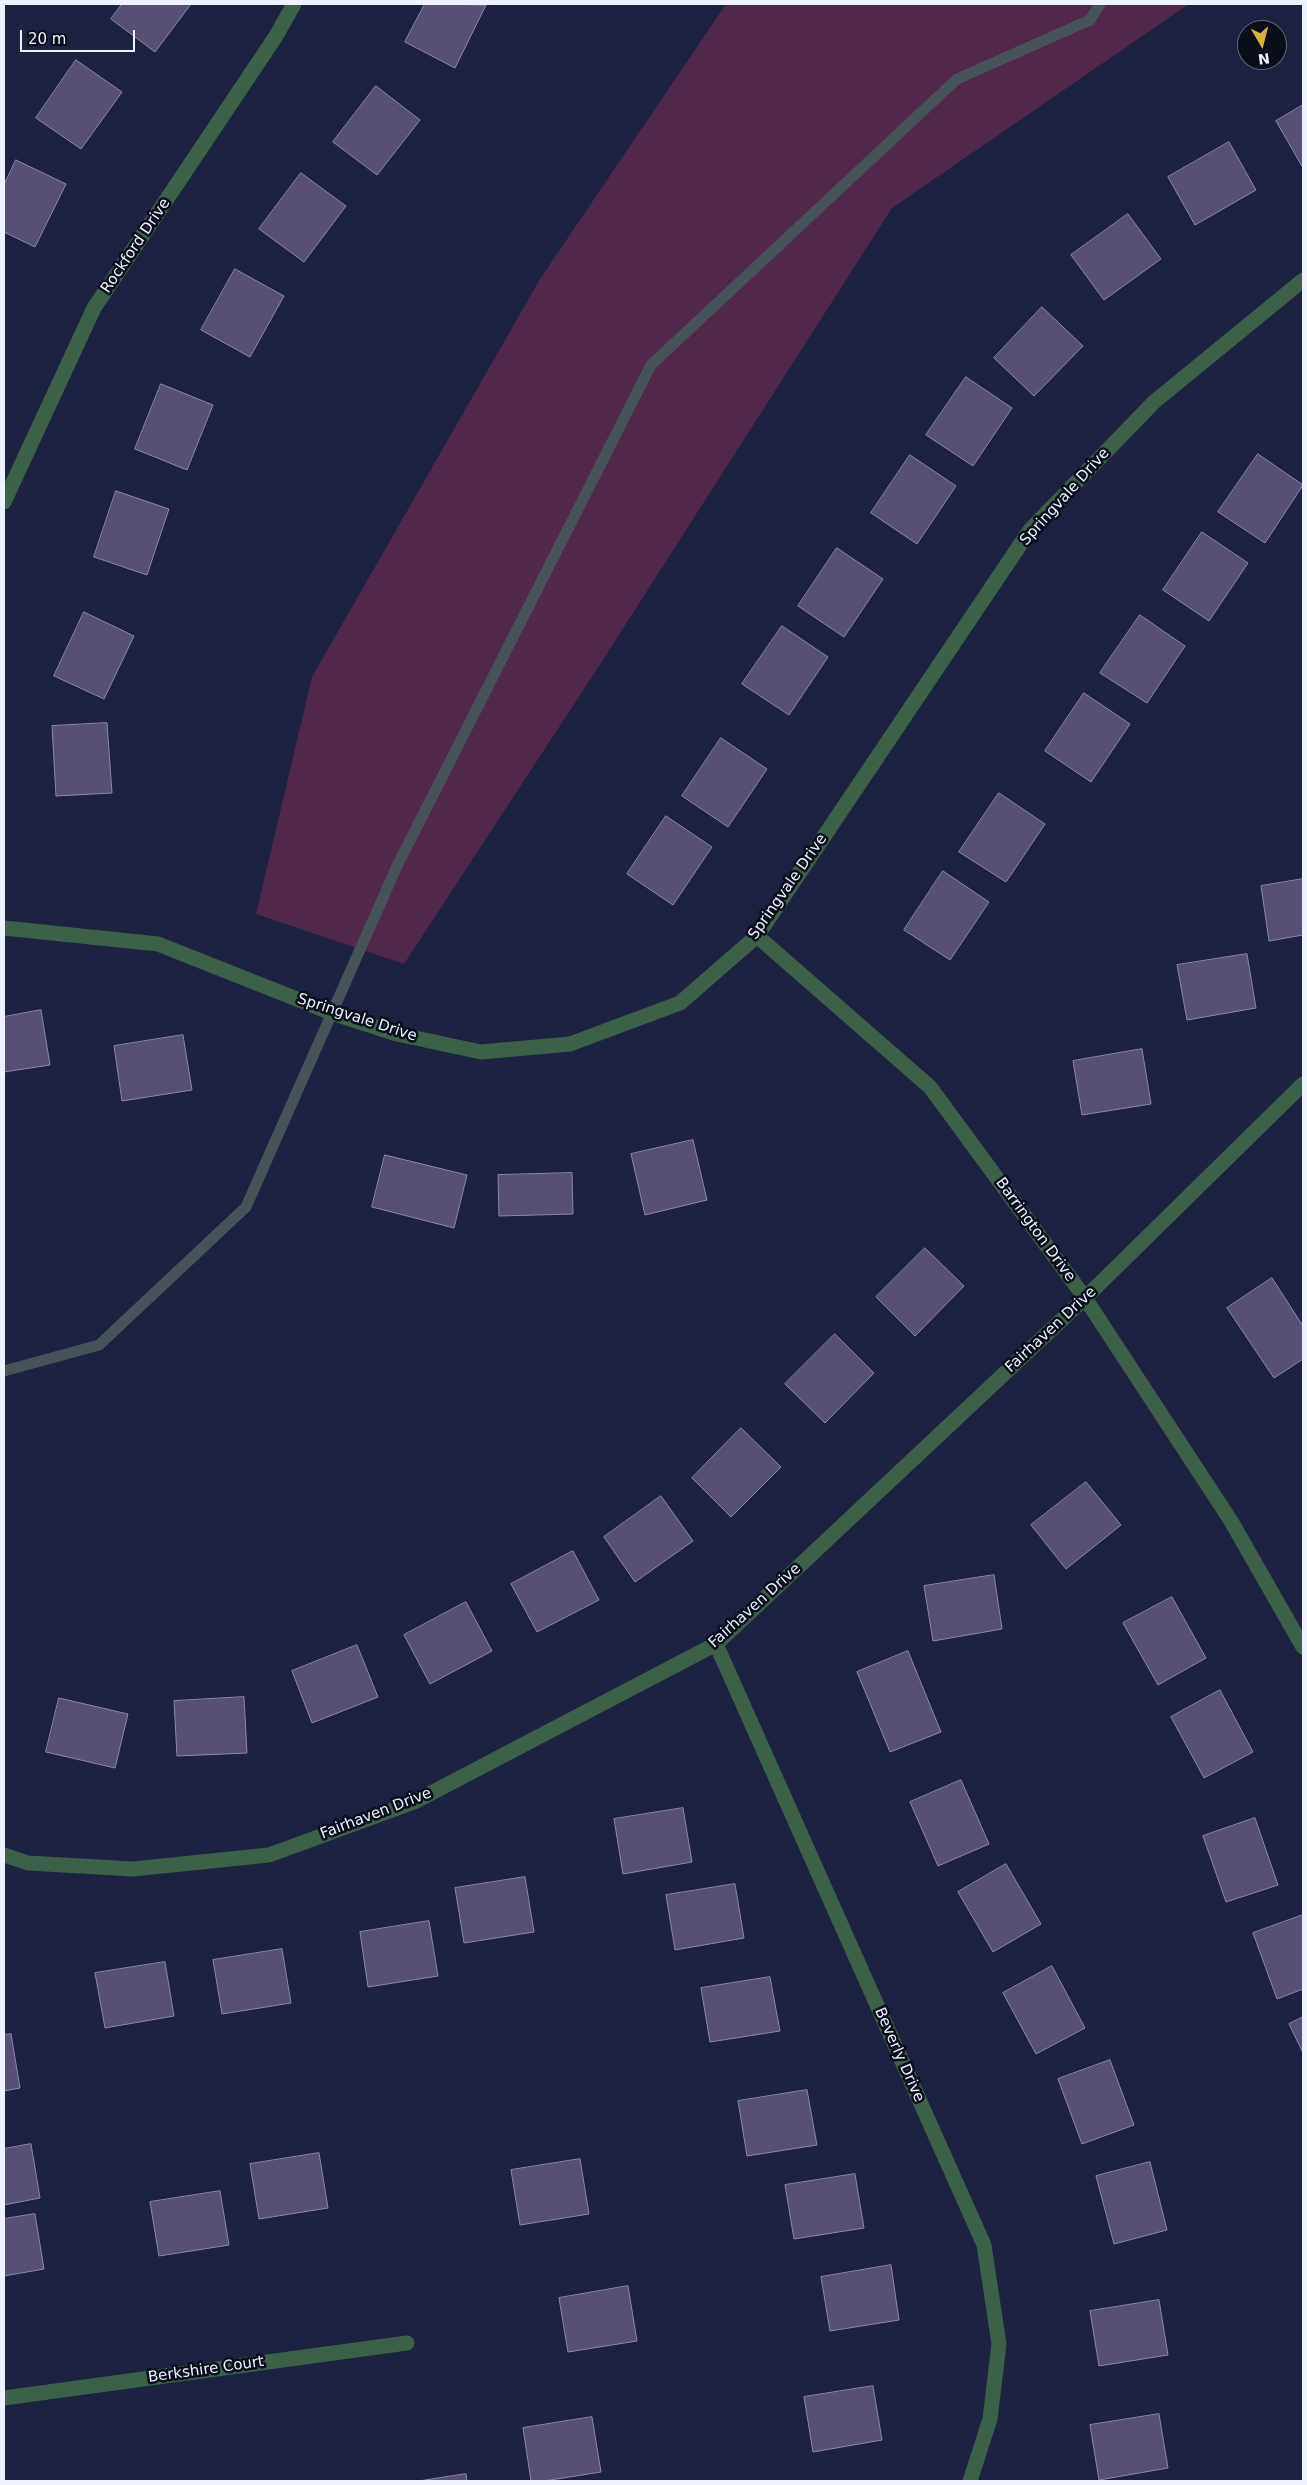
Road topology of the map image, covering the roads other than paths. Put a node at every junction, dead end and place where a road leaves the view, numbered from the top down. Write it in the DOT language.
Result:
graph roads {
  1 [pos="294,4"];
  2 [pos="1303,280"];
  3 [pos="4,502"];
  4 [pos="4,928"];
  5 [pos="757,936"];
  6 [pos="1303,1084"];
  7 [pos="1085,1298"];
  8 [pos="716,1644"];
  9 [pos="1303,1647"];
  10 [pos="4,1855"];
  11 [pos="408,2343"];
  12 [pos="4,2398"];
  13 [pos="970,2481"];
  1 -- 3 [label="street, Rockford Drive"];
  2 -- 5 [label="street, Springvale Drive"];
  4 -- 5 [label="street, Springvale Drive"];
  5 -- 7 [label="street, Barrington Drive"];
  6 -- 7 [label="street, Fairhaven Drive"];
  7 -- 8 [label="street, Fairhaven Drive"];
  7 -- 9 [label="street, Barrington Drive"];
  8 -- 10 [label="street, Fairhaven Drive"];
  8 -- 13 [label="street, Beverly Drive"];
  11 -- 12 [label="street, Berkshire Court"];
}
